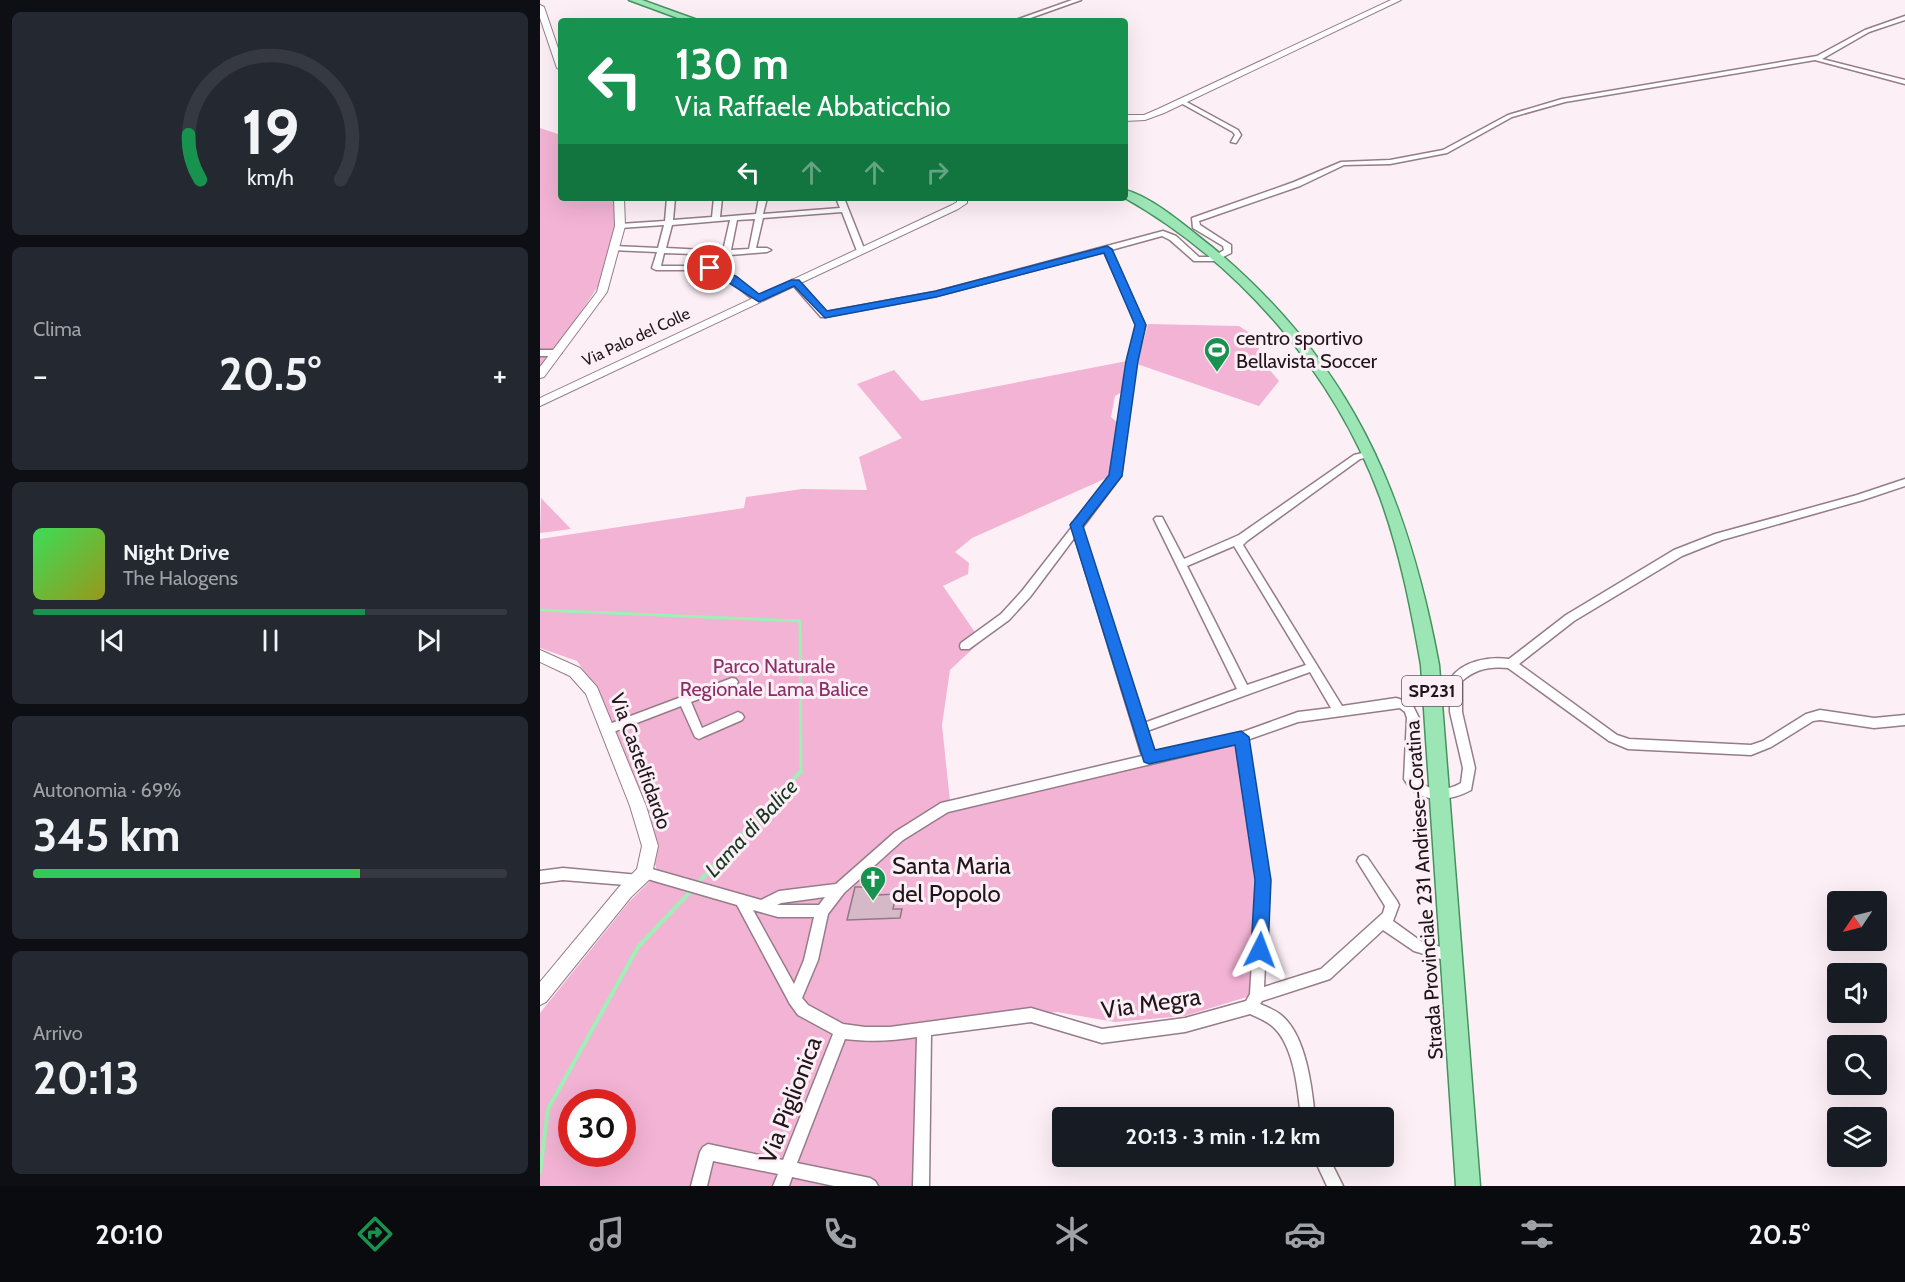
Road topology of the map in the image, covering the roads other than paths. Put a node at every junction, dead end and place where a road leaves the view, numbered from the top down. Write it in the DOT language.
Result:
graph roads {
  1 [pos="633,0"];
  2 [pos="1078,0"];
  3 [pos="1397,0"];
  4 [pos="540,7"];
  5 [pos="686,18"];
  6 [pos="1025,18"];
  7 [pos="1905,18"];
  8 [pos="1817,58"];
  9 [pos="558,59"];
  10 [pos="1905,82"];
  11 [pos="1181,100"];
  12 [pos="1128,116"];
  13 [pos="1234,142"];
  14 [pos="1128,190"];
  15 [pos="1128,195"];
  16 [pos="619,201"];
  17 [pos="671,201"];
  18 [pos="718,201"];
  19 [pos="762,201"];
  20 [pos="841,201"];
  21 [pos="960,201"];
  22 [pos="1127,201"];
  23 [pos="1146,205"];
  24 [pos="845,210"];
  25 [pos="760,215"];
  26 [pos="734,218"];
  27 [pos="716,219"];
  28 [pos="669,222"];
  29 [pos="620,226"];
  30 [pos="614,248"];
  31 [pos="1107,249"];
  32 [pos="662,250"];
  33 [pos="767,250"];
  34 [pos="752,251"];
  35 [pos="861,251"];
  36 [pos="726,253"];
  37 [pos="1217,258"];
  38 [pos="722,273"];
  39 [pos="795,282"];
  40 [pos="759,299"];
  41 [pos="540,353"];
  42 [pos="557,353"];
  43 [pos="540,375"];
  44 [pos="540,401"];
  45 [pos="1370,454"];
  46 [pos="1905,482"];
  47 [pos="1159,519"];
  48 [pos="1076,525"];
  49 [pos="1243,538"];
  50 [pos="1181,564"];
  51 [pos="965,646"];
  52 [pos="540,656"];
  53 [pos="1511,664"];
  54 [pos="1313,667"];
  55 [pos="732,682"];
  56 [pos="1244,691"];
  57 [pos="684,700"];
  58 [pos="1340,711"];
  59 [pos="738,717"];
  60 [pos="1905,720"];
  61 [pos="608,729"];
  62 [pos="1140,729"];
  63 [pos="1241,737"];
  64 [pos="1149,758"];
  65 [pos="1440,796"];
  66 [pos="1363,861"];
  67 [pos="645,875"];
  68 [pos="540,877"];
  69 [pos="839,889"];
  70 [pos="741,900"];
  71 [pos="764,905"];
  72 [pos="822,911"];
  73 [pos="1383,922"];
  74 [pos="1451,956"];
  75 [pos="540,996"];
  76 [pos="795,999"];
  77 [pos="1254,1002"];
  78 [pos="924,1030"];
  79 [pos="841,1031"];
  80 [pos="1306,1107"];
  81 [pos="1326,1167"];
  82 [pos="787,1169"];
  83 [pos="699,1186"];
  84 [pos="781,1186"];
  85 [pos="870,1186"];
  86 [pos="921,1186"];
  87 [pos="1335,1186"];
  88 [pos="1468,1186"];
  1 -- 5 [label="main road"];
  2 -- 6 [label="street"];
  3 -- 11 [label="street"];
  4 -- 9 [label="street"];
  7 -- 8 [label="street"];
  8 -- 10 [label="street"];
  8 -- 37 [label="street"];
  11 -- 12 [label="street"];
  11 -- 13 [label="street"];
  14 -- 23 [label="main road"];
  15 -- 23 [label="main road, Strada Provinciale 231 Andriese-Coratina / SP231"];
  16 -- 29 [label="street"];
  17 -- 28 [label="street"];
  18 -- 27 [label="street"];
  19 -- 25 [label="street"];
  20 -- 24 [label="street"];
  21 -- 35 [label="street, Via Palo del Colle"];
  22 -- 37 [label="main road, Strada Provinciale 231 Andriese-Coratina / SP231"];
  23 -- 37 [label="main road, Strada Provinciale 231 Andriese-Coratina / SP231"];
  24 -- 25 [label="street"];
  24 -- 35 [label="street"];
  25 -- 26 [label="street"];
  25 -- 34 [label="street"];
  26 -- 27 [label="street"];
  26 -- 36 [label="street"];
  27 -- 28 [label="street"];
  28 -- 29 [label="street"];
  28 -- 32 [label="street"];
  29 -- 30 [label="street"];
  30 -- 32 [label="street"];
  30 -- 42 [label="street"];
  31 -- 37 [label="street"];
  31 -- 39 [label="street"];
  31 -- 48 [label="street"];
  32 -- 36 [label="street"];
  32 -- 38 [label="street"];
  33 -- 34 [label="street"];
  34 -- 36 [label="street"];
  35 -- 39 [label="street, Via Palo del Colle"];
  36 -- 38 [label="street"];
  37 -- 45 [label="main road, Strada Provinciale 231 Andriese-Coratina / SP231"];
  38 -- 40 [label="street"];
  39 -- 40 [label="street, Via Palo del Colle"];
  40 -- 44 [label="street, Via Palo del Colle"];
  41 -- 42 [label="street"];
  42 -- 43 [label="street"];
  45 -- 49 [label="street"];
  45 -- 65 [label="main road, Strada Provinciale 231 Andriese-Coratina / SP231"];
  46 -- 53 [label="street"];
  47 -- 50 [label="street"];
  48 -- 51 [label="street"];
  48 -- 62 [label="street"];
  49 -- 50 [label="street"];
  49 -- 54 [label="street"];
  50 -- 56 [label="street"];
  52 -- 61 [label="street, Via Castelfidardo"];
  53 -- 60 [label="street"];
  53 -- 65 [label="street"];
  54 -- 56 [label="street"];
  54 -- 58 [label="street"];
  55 -- 57 [label="street"];
  56 -- 62 [label="street"];
  57 -- 59 [label="street"];
  57 -- 61 [label="street"];
  58 -- 63 [label="street"];
  58 -- 65 [label="street"];
  61 -- 67 [label="street, Via Castelfidardo"];
  62 -- 64 [label="street"];
  63 -- 64 [label="street"];
  63 -- 77 [label="street"];
  64 -- 69 [label="street"];
  65 -- 74 [label="main road, Strada Provinciale 231 Andriese-Coratina / SP231"];
  66 -- 73 [label="street"];
  67 -- 68 [label="street"];
  67 -- 70 [label="street"];
  67 -- 75 [label="street"];
  69 -- 71 [label="street"];
  69 -- 72 [label="street"];
  70 -- 71 [label="street"];
  70 -- 76 [label="street"];
  71 -- 72 [label="street"];
  72 -- 76 [label="street"];
  73 -- 74 [label="street"];
  73 -- 77 [label="street, Via Megra"];
  74 -- 88 [label="main road, Strada Provinciale 231 Andriese-Coratina / SP231"];
  76 -- 79 [label="street, Via Megra"];
  77 -- 78 [label="street, Via Megra"];
  77 -- 80 [label="street"];
  78 -- 79 [label="street, Via Megra"];
  78 -- 86 [label="street"];
  79 -- 82 [label="street, Via Piglionica"];
  81 -- 87 [label="street"];
  82 -- 83 [label="street"];
  82 -- 84 [label="street, Via Piglionica"];
  82 -- 85 [label="street"];
}
